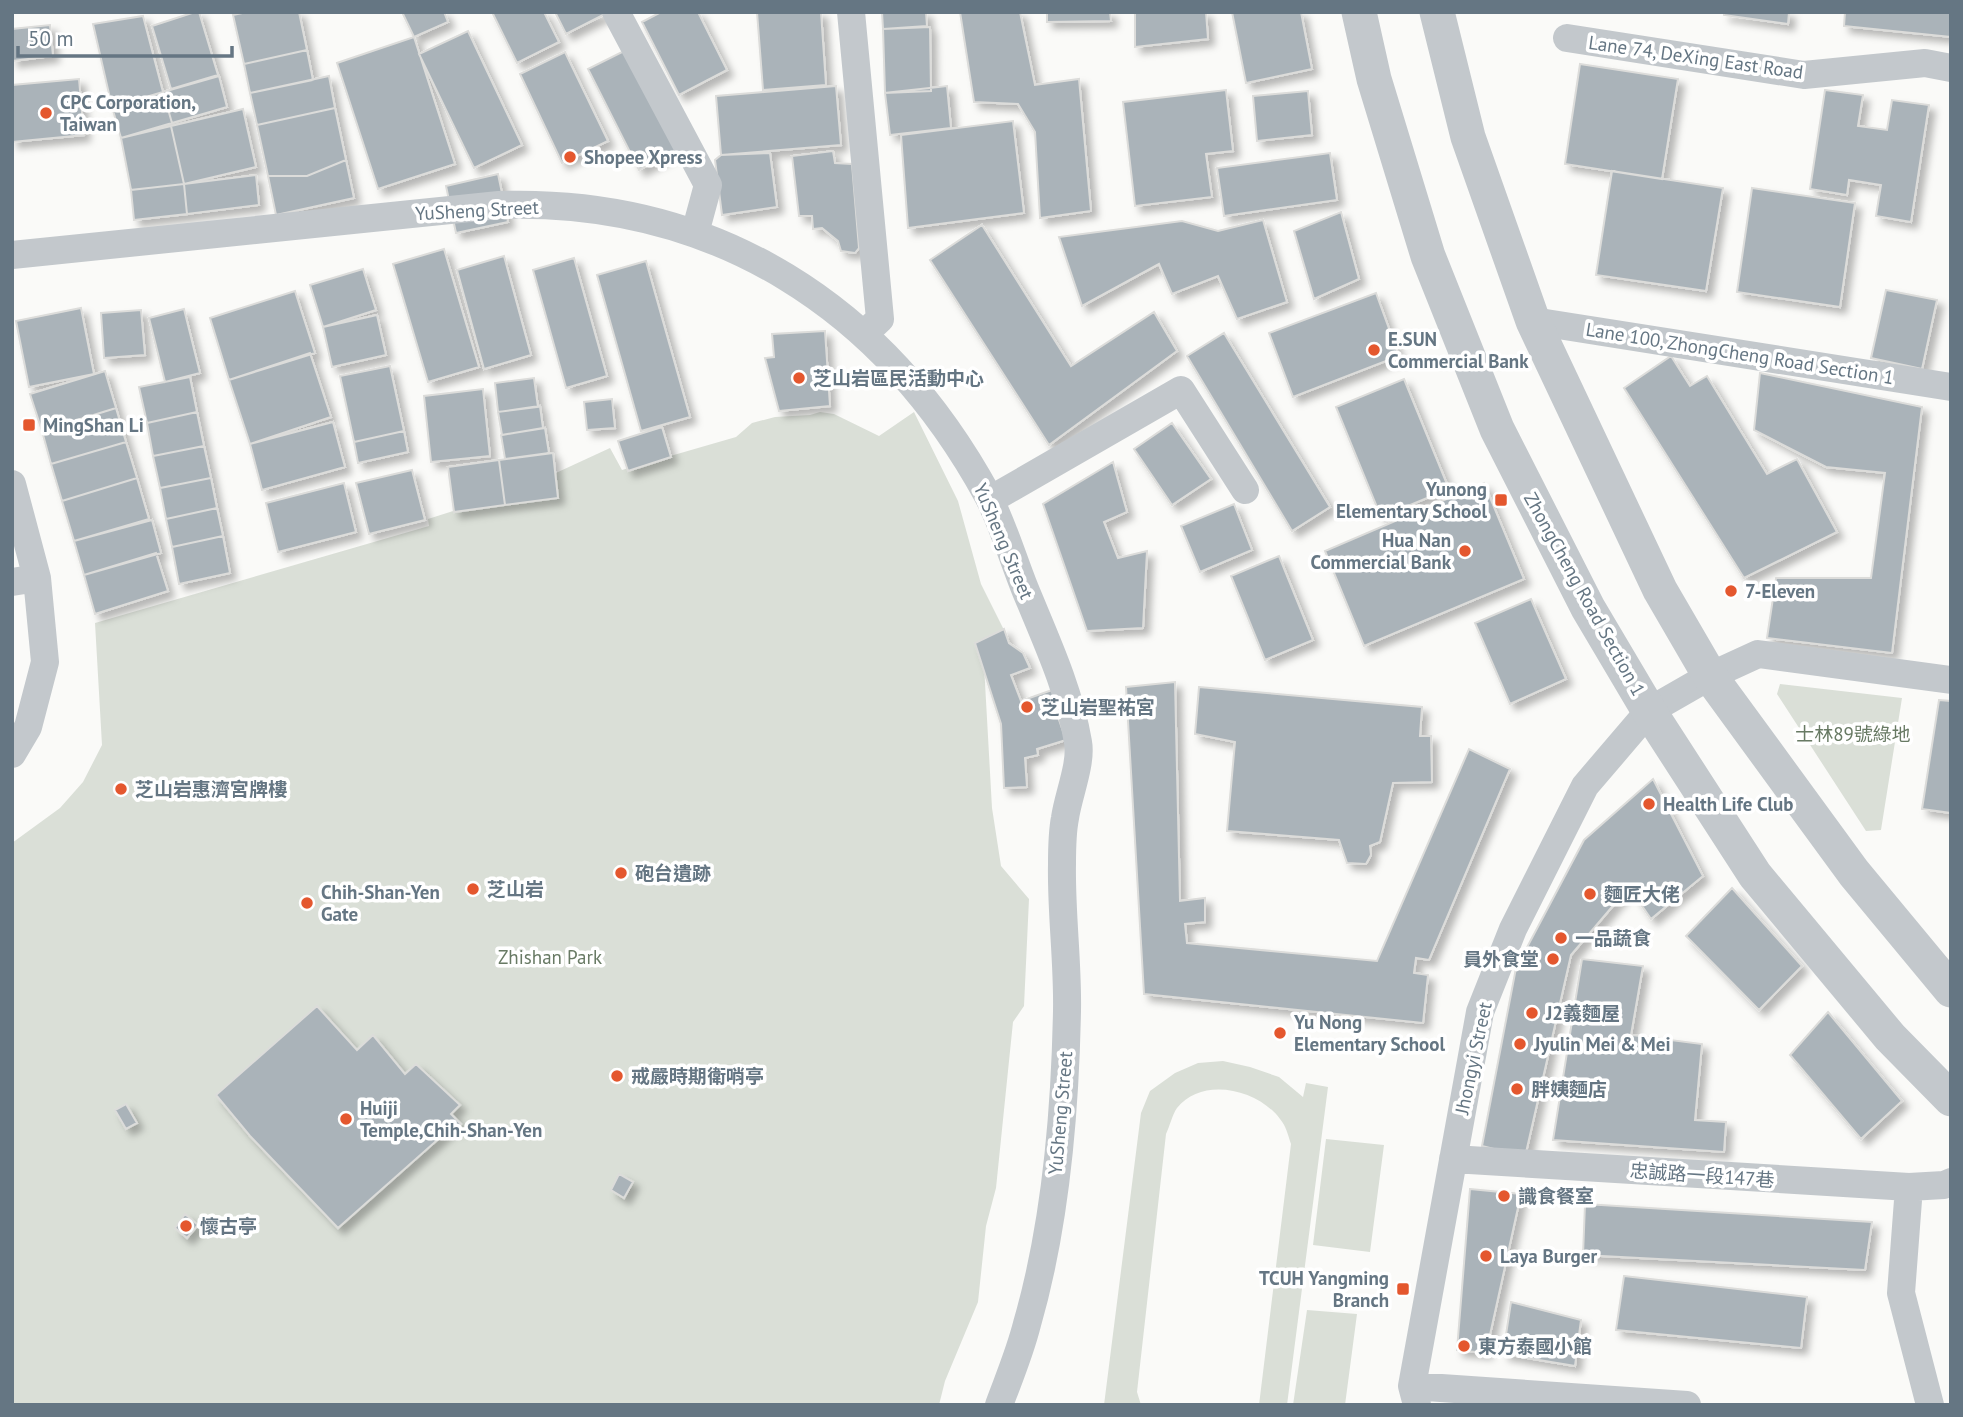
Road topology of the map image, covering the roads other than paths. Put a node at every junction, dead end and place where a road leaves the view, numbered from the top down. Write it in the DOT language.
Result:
graph roads {
  1 [pos="616,12"];
  2 [pos="851,12"];
  3 [pos="1360,12"];
  4 [pos="1437,12"];
  5 [pos="1567,38"];
  6 [pos="1951,68"];
  7 [pos="695,233"];
  8 [pos="12,255"];
  9 [pos="1533,320"];
  10 [pos="864,334"];
  11 [pos="1948,387"];
  12 [pos="12,484"];
  13 [pos="1245,490"];
  14 [pos="990,500"];
  15 [pos="24,580"];
  16 [pos="1710,676"];
  17 [pos="1951,680"];
  18 [pos="1649,711"];
  19 [pos="12,754"];
  20 [pos="1951,990"];
  21 [pos="1951,1099"];
  22 [pos="1453,1159"];
  23 [pos="1951,1182"];
  24 [pos="1909,1187"];
  25 [pos="1415,1396"];
  26 [pos="999,1405"];
  27 [pos="1687,1405"];
  28 [pos="1930,1405"];
  1 -- 7 [label="street"];
  2 -- 10 [label="street"];
  3 -- 18 [label="street, ZhongCheng Road Section 1"];
  4 -- 9 [label="street"];
  5 -- 6 [label="street, Lane 74, DeXing East Road"];
  7 -- 8 [label="street, YuSheng Street"];
  7 -- 10 [label="street, YuSheng Street"];
  9 -- 11 [label="street, Lane 100, ZhongCheng Road Section 1"];
  9 -- 16 [label="street"];
  10 -- 14 [label="street, YuSheng Street"];
  12 -- 15 [label="street"];
  13 -- 14 [label="street"];
  14 -- 26 [label="street, YuSheng Street"];
  15 -- 19 [label="street"];
  16 -- 17 [label="street, Jhongyi Street"];
  16 -- 18 [label="street, Jhongyi Street"];
  16 -- 20 [label="street"];
  18 -- 21 [label="street, ZhongCheng Road Section 1"];
  18 -- 22 [label="street, Jhongyi Street"];
  22 -- 24 [label="street, 忠誠路一段147巷"];
  22 -- 25 [label="street, Jhongyi Street"];
  23 -- 24 [label="street, 忠誠路一段147巷"];
  24 -- 28 [label="street"];
  25 -- 27 [label="street"];
}
